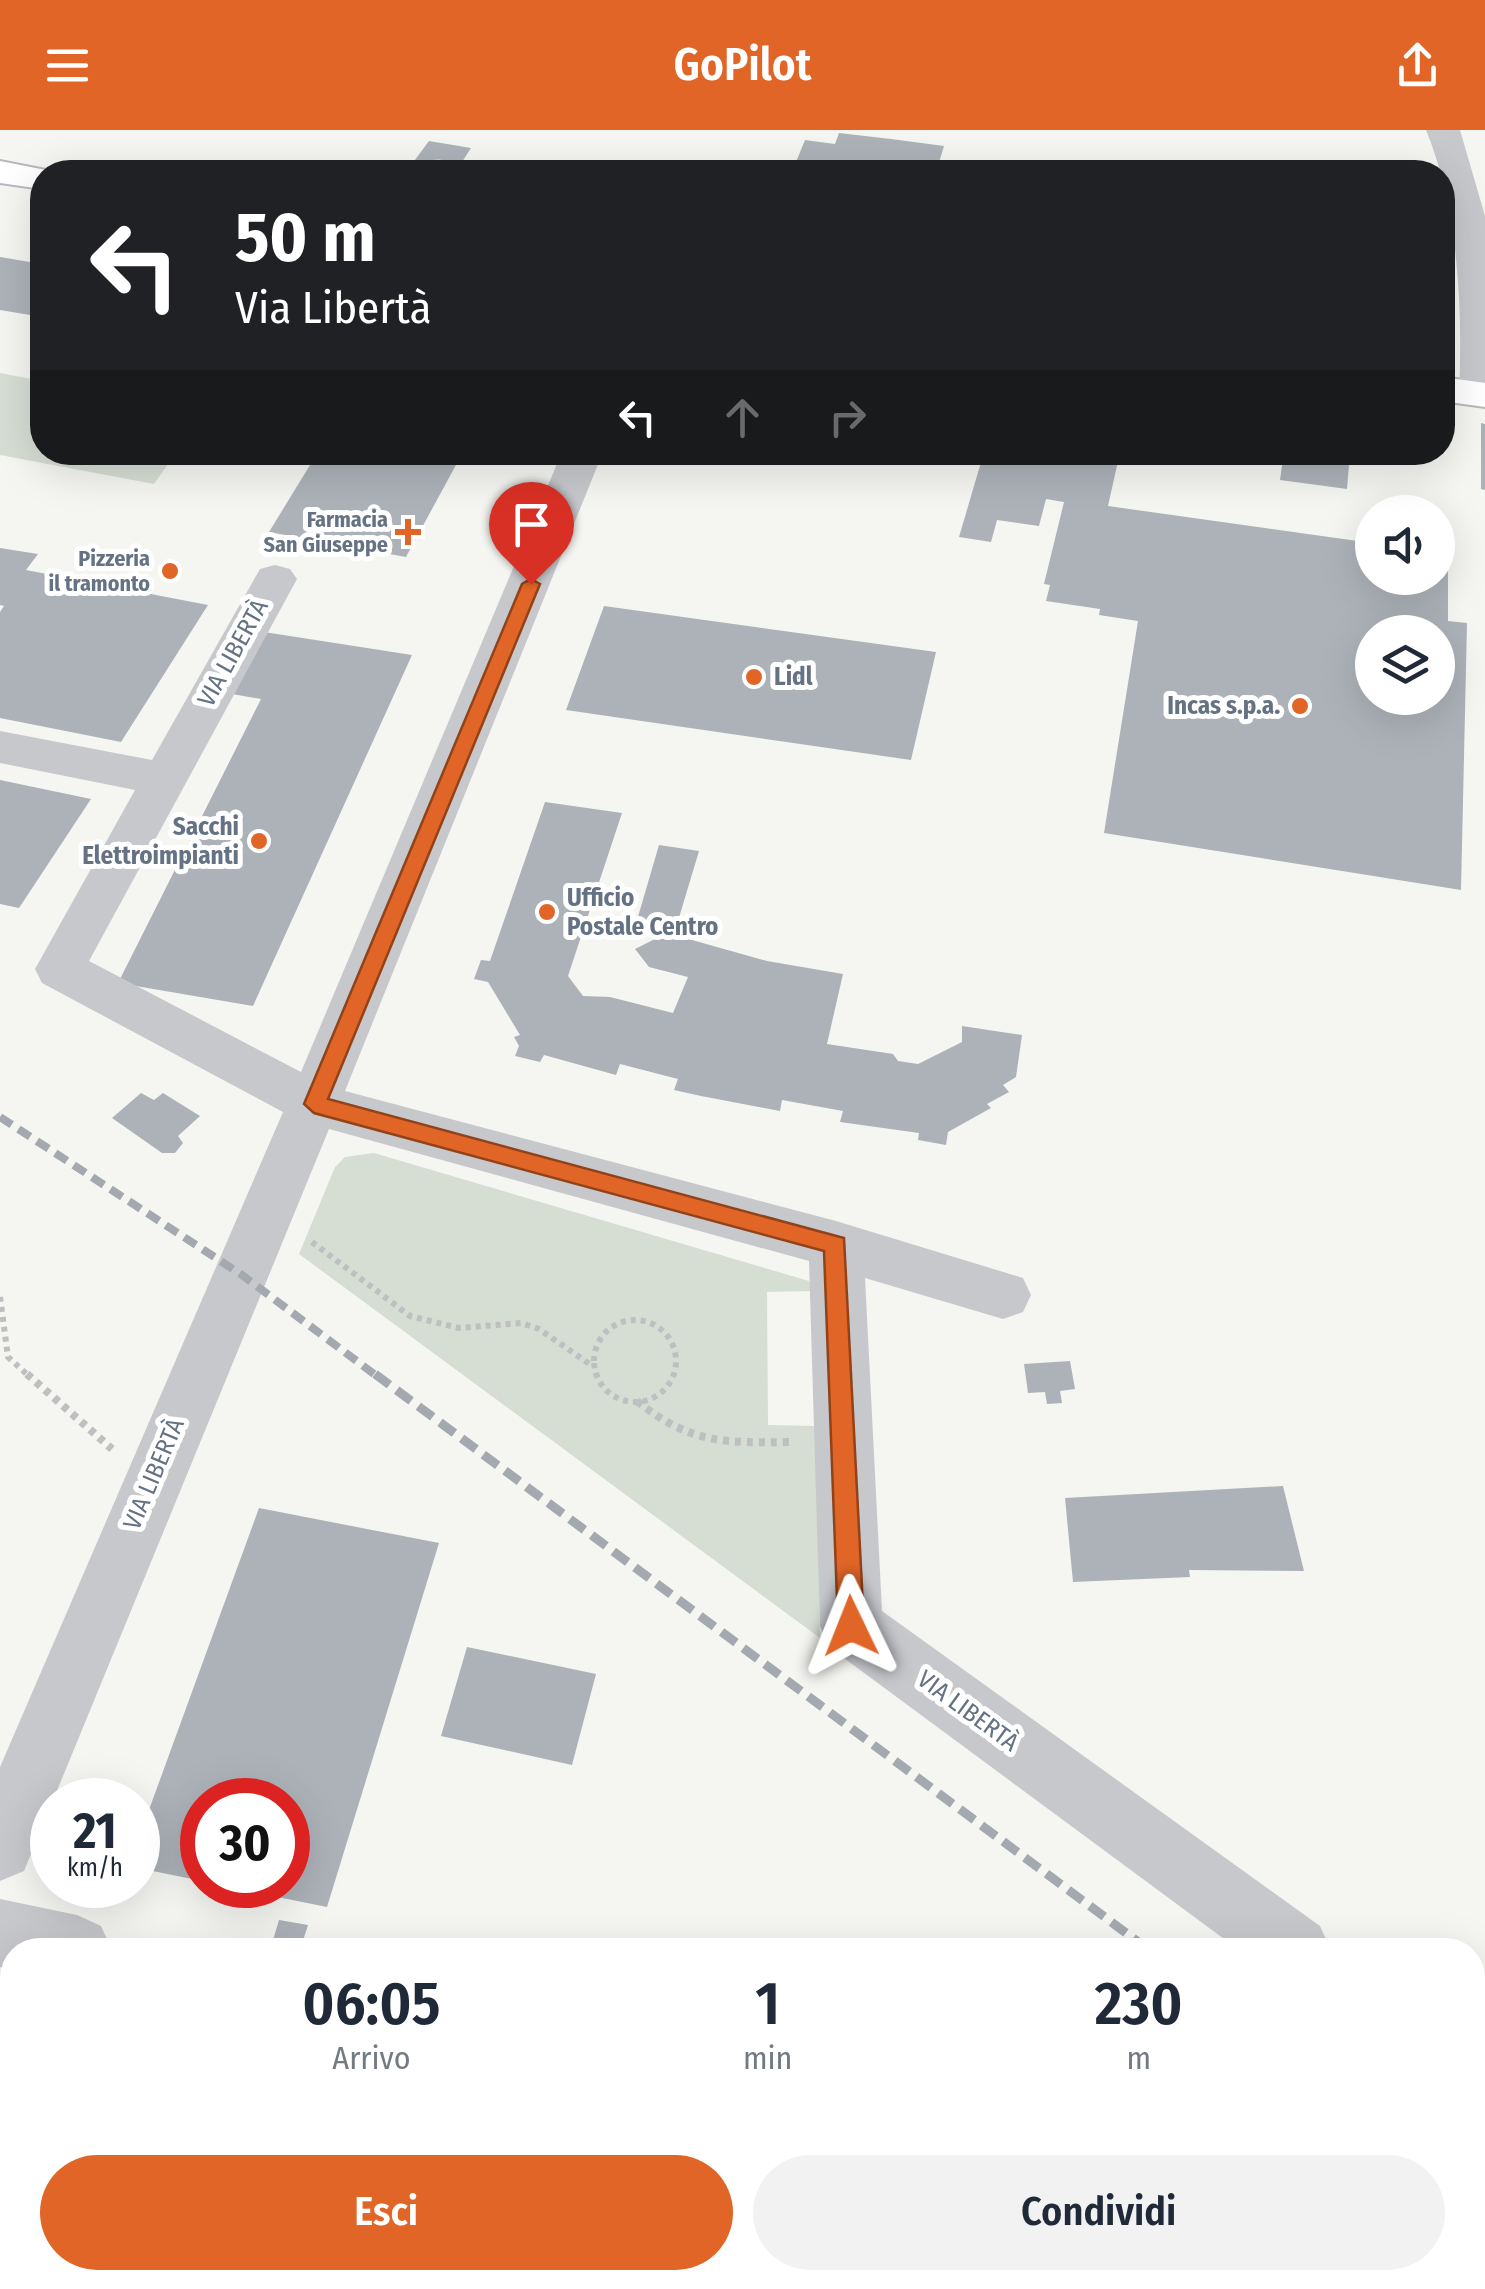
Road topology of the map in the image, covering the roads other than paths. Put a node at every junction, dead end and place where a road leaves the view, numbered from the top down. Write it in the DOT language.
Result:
graph roads {
  1 [pos="1446,130"];
  2 [pos="1485,141"];
  3 [pos="0,172"];
  4 [pos="30,176"];
  5 [pos="1469,393"];
  6 [pos="578,465"];
  7 [pos="275,579"];
  8 [pos="0,747"];
  9 [pos="162,779"];
  10 [pos="314,1104"];
  11 [pos="836,1244"];
  12 [pos="1003,1295"];
  13 [pos="0,1846"];
  14 [pos="1280,1938"];
  1 -- 2 [label="street"];
  1 -- 5 [label="street"];
  3 -- 4 [label="main road"];
  6 -- 10 [label="street, VIA LIBERTÀ"];
  7 -- 9 [label="street, VIA LIBERTÀ"];
  8 -- 9 [label="street"];
  9 -- 10 [label="street, VIA LIBERTÀ"];
  10 -- 11 [label="street, VIA LIBERTÀ"];
  10 -- 13 [label="street, VIA LIBERTÀ"];
  11 -- 12 [label="street, VIA LIBERTÀ"];
  11 -- 14 [label="street, VIA LIBERTÀ"];
}
